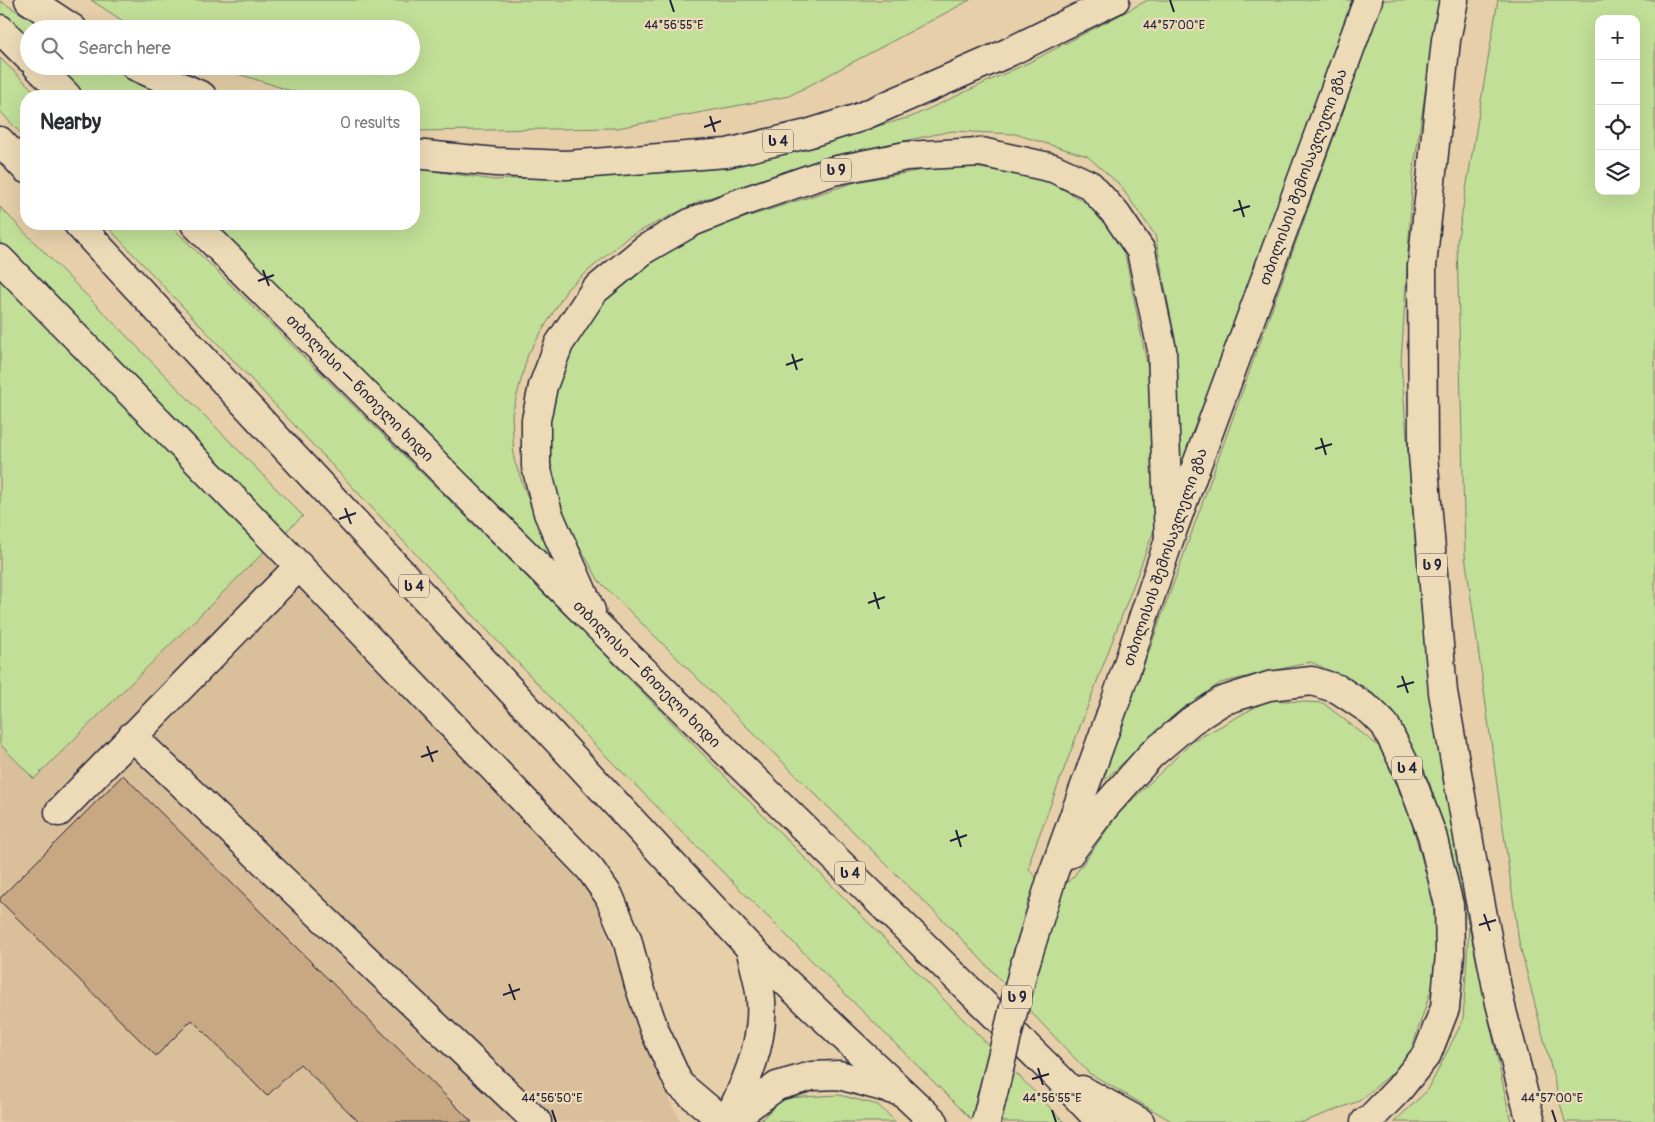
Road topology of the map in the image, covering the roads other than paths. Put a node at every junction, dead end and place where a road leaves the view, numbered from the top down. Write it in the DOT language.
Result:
graph roads {
  1 [pos="29,0"];
  2 [pos="1115,0"];
  3 [pos="1368,0"];
  4 [pos="1454,0"];
  5 [pos="59,20"];
  6 [pos="0,30"];
  7 [pos="20,49"];
  8 [pos="46,75"];
  9 [pos="155,75"];
  10 [pos="61,90"];
  11 [pos="189,90"];
  12 [pos="0,141"];
  13 [pos="420,155"];
  14 [pos="20,163"];
  15 [pos="84,230"];
  16 [pos="201,230"];
  17 [pos="0,259"];
  18 [pos="1170,540"];
  19 [pos="298,566"];
  20 [pos="598,626"];
  21 [pos="132,736"];
  22 [pos="59,812"];
  23 [pos="1053,874"];
  24 [pos="750,948"];
  25 [pos="1059,1078"];
  26 [pos="902,1092"];
  27 [pos="537,1122"];
  28 [pos="726,1122"];
  29 [pos="934,1122"];
  30 [pos="986,1122"];
  31 [pos="1101,1122"];
  32 [pos="1140,1122"];
  33 [pos="1366,1122"];
  34 [pos="1531,1122"];
  1 -- 5 [label="main road"];
  2 -- 13 [label="main road, ს 4"];
  3 -- 18 [label="main road, თბილისის შემოსავლელი გზა / ს 9"];
  4 -- 34 [label="main road, ს 9"];
  6 -- 7 [label="main road"];
  8 -- 10 [label="main road"];
  9 -- 11 [label="main road"];
  12 -- 14 [label="main road"];
  15 -- 24 [label="main road, ს 4"];
  16 -- 20 [label="main road, თბილისი — წითელი ხიდი / ს 4"];
  17 -- 19 [label="main road"];
  18 -- 20 [label="main road, ს 9"];
  18 -- 23 [label="main road, თბილისის შემოსავლელი გზა / ს 9"];
  19 -- 21 [label="main road"];
  19 -- 28 [label="main road"];
  20 -- 25 [label="main road, თბილისი — წითელი ხიდი / ს 4"];
  21 -- 22 [label="main road"];
  21 -- 27 [label="main road"];
  23 -- 30 [label="main road, თბილისის შემოსავლელი გზა / ს 9, bridge"];
  23 -- 33 [label="main road, ს 4"];
  24 -- 26 [label="main road, ს 4"];
  24 -- 28 [label="main road"];
  25 -- 31 [label="main road, თბილისი — წითელი ხიდი / ს 4"];
  25 -- 32 [label="main road, ს 4"];
  26 -- 28 [label="main road"];
  26 -- 29 [label="main road, ს 4"];
}
